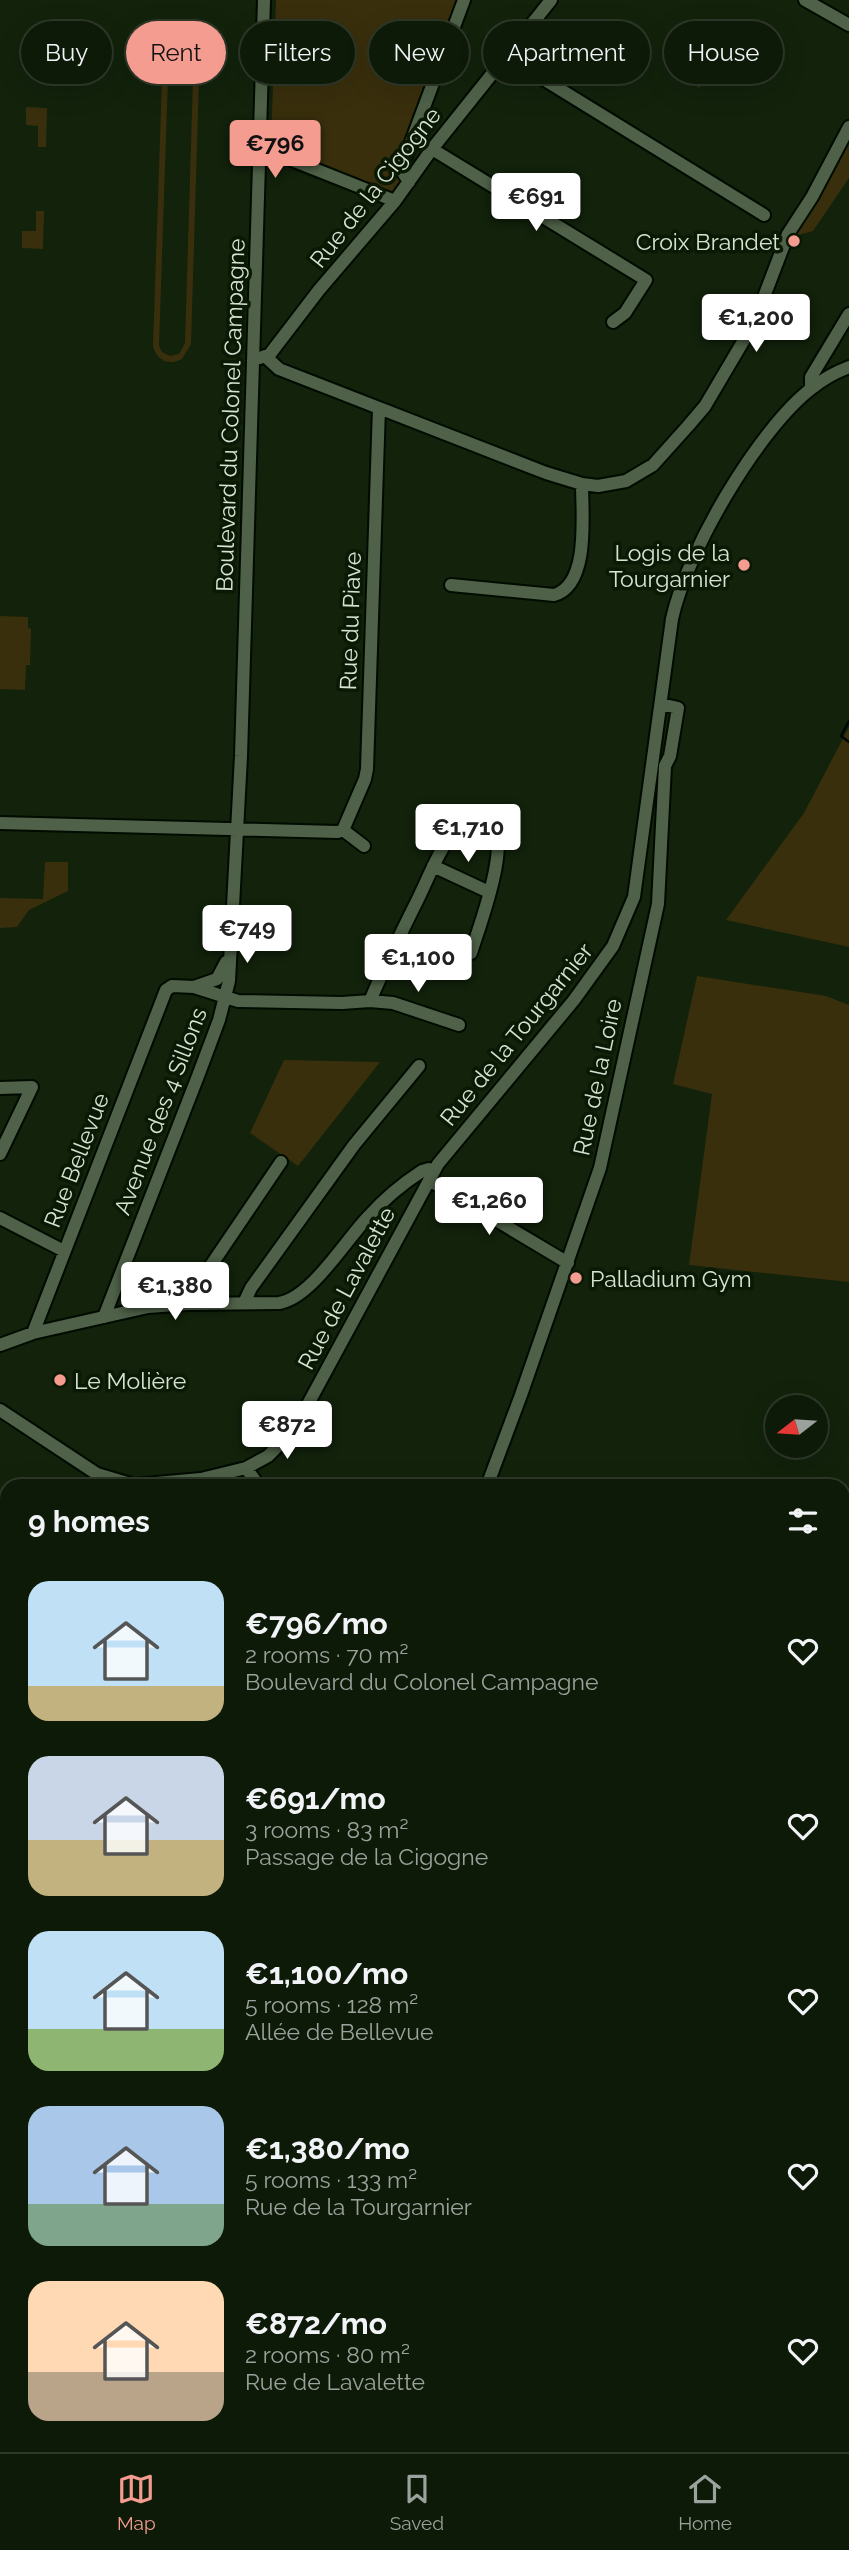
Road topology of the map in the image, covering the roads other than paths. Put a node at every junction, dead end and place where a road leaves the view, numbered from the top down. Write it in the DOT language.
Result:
graph roads {
  1 [pos="464,0"];
  2 [pos="551,0"];
  3 [pos="805,0"];
  4 [pos="264,1"];
  5 [pos="534,21"];
  6 [pos="849,25"];
  7 [pos="484,84"];
  8 [pos="551,84"];
  9 [pos="849,127"];
  10 [pos="259,148"];
  11 [pos="432,149"];
  12 [pos="409,182"];
  13 [pos="396,201"];
  14 [pos="764,215"];
  15 [pos="849,314"];
  16 [pos="612,322"];
  17 [pos="259,357"];
  18 [pos="849,366"];
  19 [pos="811,388"];
  20 [pos="379,408"];
  21 [pos="582,484"];
  22 [pos="451,585"];
  23 [pos="660,710"];
  24 [pos="0,823"];
  25 [pos="238,830"];
  26 [pos="344,830"];
  27 [pos="364,846"];
  28 [pos="433,866"];
  29 [pos="489,892"];
  30 [pos="231,946"];
  31 [pos="471,953"];
  32 [pos="194,988"];
  33 [pos="225,997"];
  34 [pos="370,1001"];
  35 [pos="459,1025"];
  36 [pos="419,1066"];
  37 [pos="0,1088"];
  38 [pos="0,1154"];
  39 [pos="281,1162"];
  40 [pos="431,1176"];
  41 [pos="0,1218"];
  42 [pos="64,1251"];
  43 [pos="568,1263"];
  44 [pos="244,1303"];
  45 [pos="188,1304"];
  46 [pos="104,1317"];
  47 [pos="33,1333"];
  48 [pos="0,1345"];
  49 [pos="0,1410"];
  50 [pos="246,1468"];
  51 [pos="110,1479"];
  52 [pos="201,1479"];
  53 [pos="254,1479"];
  54 [pos="490,1479"];
  1 -- 12 [label="street"];
  2 -- 5 [label="street, Rue de la Cigogne"];
  3 -- 6 [label="street"];
  4 -- 10 [label="street, Boulevard du Colonel Campagne"];
  7 -- 11 [label="street, Rue de la Cigogne"];
  8 -- 14 [label="street"];
  9 -- 21 [label="street"];
  10 -- 13 [label="street"];
  10 -- 17 [label="street, Boulevard du Colonel Campagne"];
  11 -- 12 [label="street, Rue de la Cigogne"];
  11 -- 16 [label="street"];
  12 -- 13 [label="street, Rue de la Cigogne"];
  13 -- 17 [label="street, Rue de la Cigogne"];
  15 -- 19 [label="street"];
  17 -- 20 [label="street"];
  17 -- 25 [label="street, Boulevard du Colonel Campagne"];
  18 -- 19 [label="street"];
  19 -- 23 [label="street, Rue de la Tourgarnier"];
  20 -- 21 [label="street"];
  20 -- 26 [label="street, Rue du Piave"];
  21 -- 22 [label="street"];
  23 -- 40 [label="street, Rue de la Tourgarnier"];
  23 -- 43 [label="street, Rue de la Loire"];
  24 -- 25 [label="street"];
  25 -- 26 [label="street"];
  25 -- 30 [label="street, Boulevard du Colonel Campagne"];
  26 -- 27 [label="street"];
  28 -- 29 [label="street"];
  28 -- 29 [label="street"];
  28 -- 34 [label="street"];
  29 -- 31 [label="street"];
  30 -- 32 [label="street"];
  30 -- 33 [label="street, Avenue des 4 Sillons"];
  32 -- 33 [label="street"];
  32 -- 42 [label="street, Rue Bellevue"];
  33 -- 34 [label="street"];
  33 -- 46 [label="street, Avenue des 4 Sillons"];
  34 -- 35 [label="street"];
  36 -- 44 [label="street"];
  37 -- 38 [label="street"];
  39 -- 45 [label="street"];
  40 -- 43 [label="street"];
  40 -- 44 [label="street, Rue de la Tourgarnier"];
  40 -- 50 [label="street, Rue de Lavalette"];
  41 -- 42 [label="street"];
  42 -- 47 [label="street, Rue Bellevue"];
  43 -- 54 [label="street, Rue de la Loire"];
  44 -- 45 [label="street, Rue de la Tourgarnier"];
  45 -- 46 [label="street, Rue de la Tourgarnier"];
  46 -- 47 [label="street, Rue de la Tourgarnier"];
  47 -- 48 [label="street, Rue de la Tourgarnier"];
  49 -- 51 [label="street, Rue de Lavalette"];
  50 -- 52 [label="street, Rue de Lavalette"];
  50 -- 53 [label="street"];
}
